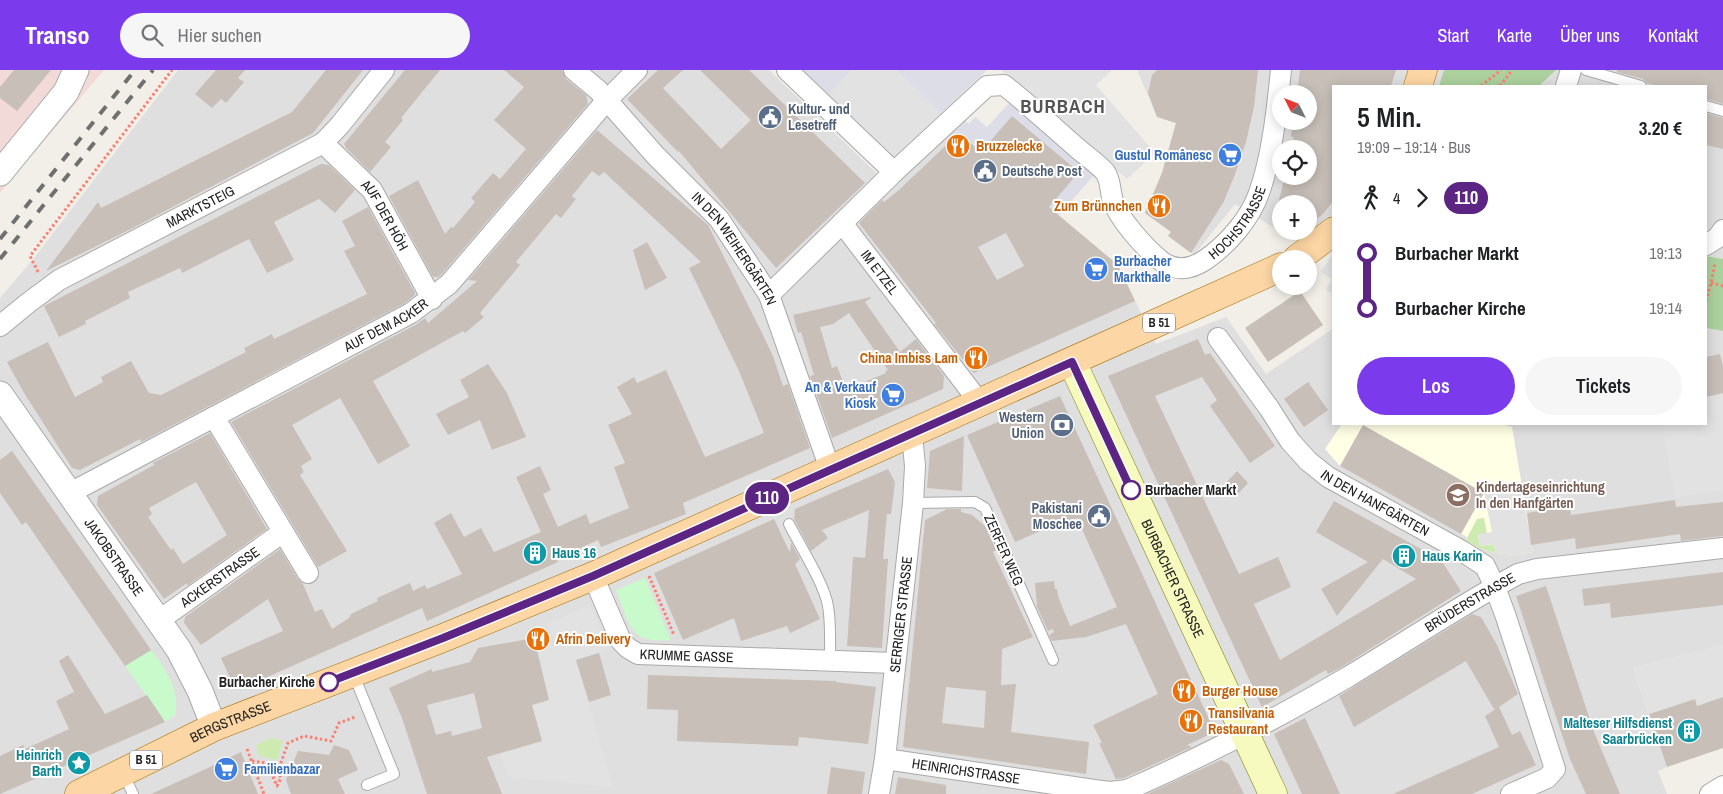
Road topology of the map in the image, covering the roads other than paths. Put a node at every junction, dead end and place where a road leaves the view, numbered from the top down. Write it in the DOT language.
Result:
graph roads {
  1 [pos="76,70"];
  2 [pos="384,70"];
  3 [pos="574,70"];
  4 [pos="637,70"];
  5 [pos="787,70"];
  6 [pos="1281,70"];
  7 [pos="1423,70"];
  8 [pos="1571,70"];
  9 [pos="1586,70"];
  10 [pos="1418,85"];
  11 [pos="1566,85"];
  12 [pos="1638,85"];
  13 [pos="607,100"];
  14 [pos="1707,106"];
  15 [pos="1723,111"];
  16 [pos="323,143"];
  17 [pos="894,172"];
  18 [pos="0,174"];
  19 [pos="842,223"];
  20 [pos="1723,230"];
  21 [pos="1332,233"];
  22 [pos="1309,250"];
  23 [pos="1710,254"];
  24 [pos="1272,272"];
  25 [pos="768,295"];
  26 [pos="432,299"];
  27 [pos="0,326"];
  28 [pos="1218,338"];
  29 [pos="1072,362"];
  30 [pos="0,394"];
  31 [pos="980,403"];
  32 [pos="214,417"];
  33 [pos="912,434"];
  34 [pos="830,469"];
  35 [pos="68,494"];
  36 [pos="913,503"];
  37 [pos="789,524"];
  38 [pos="283,532"];
  39 [pos="1723,548"];
  40 [pos="308,573"];
  41 [pos="593,576"];
  42 [pos="1495,587"];
  43 [pos="158,621"];
  44 [pos="1053,660"];
  45 [pos="830,661"];
  46 [pos="894,663"];
  47 [pos="352,673"];
  48 [pos="214,727"];
  49 [pos="1244,733"];
  50 [pos="884,759"];
  51 [pos="127,783"];
  52 [pos="367,785"];
  53 [pos="1723,786"];
  54 [pos="79,794"];
  55 [pos="879,794"];
  56 [pos="1273,794"];
  57 [pos="1511,794"];
  58 [pos="1710,794"];
  1 -- 18 [label="street"];
  2 -- 16 [label="street, MARKTSTEIG"];
  3 -- 13 [label="street, IN DEN WEIHERGÄRTEN"];
  4 -- 13 [label="street, AUF DEM ACKER"];
  5 -- 17 [label="street"];
  6 -- 17 [label="street, HOCHSTRASSE"];
  7 -- 10 [label="main road"];
  8 -- 11 [label="street"];
  9 -- 12 [label="lane"];
  13 -- 25 [label="street, IN DEN WEIHERGÄRTEN"];
  13 -- 26 [label="street, AUF DEM ACKER"];
  14 -- 15 [label="lane"];
  16 -- 26 [label="street, AUF DER HÖH"];
  16 -- 27 [label="street, MARKTSTEIG"];
  17 -- 19 [label="street"];
  19 -- 25 [label="street"];
  19 -- 31 [label="street, IM ETZEL"];
  20 -- 23 [label="street"];
  21 -- 22 [label="main road"];
  24 -- 29 [label="main road, BERGSTRASSE / B 51"];
  25 -- 34 [label="street, IN DEN WEIHERGÄRTEN"];
  26 -- 32 [label="street, AUF DEM ACKER"];
  28 -- 42 [label="street, IN DEN HANFGÄRTEN"];
  29 -- 31 [label="main road, BERGSTRASSE / B 51"];
  29 -- 49 [label="main road, BURBACHER STRASSE"];
  30 -- 35 [label="street, JAKOBSTRASSE"];
  31 -- 33 [label="main road, BERGSTRASSE / B 51"];
  32 -- 35 [label="street, AUF DEM ACKER"];
  32 -- 38 [label="street"];
  33 -- 34 [label="main road, BERGSTRASSE / B 51"];
  33 -- 36 [label="street, SERRIGER STRASSE"];
  34 -- 41 [label="main road, BERGSTRASSE / B 51"];
  35 -- 43 [label="street, JAKOBSTRASSE"];
  36 -- 44 [label="lane, ZERFER WEG"];
  36 -- 46 [label="street, SERRIGER STRASSE"];
  37 -- 45 [label="lane"];
  38 -- 40 [label="street"];
  38 -- 43 [label="street, ACKERSTRASSE"];
  39 -- 42 [label="street, BRÜDERSTRASSE"];
  41 -- 45 [label="street, KRUMME GASSE"];
  41 -- 47 [label="main road, BERGSTRASSE / B 51"];
  42 -- 49 [label="street, BRÜDERSTRASSE"];
  42 -- 57 [label="street, IN DEN HANFGÄRTEN"];
  43 -- 48 [label="street, JAKOBSTRASSE"];
  45 -- 46 [label="street, KRUMME GASSE"];
  46 -- 50 [label="street, SERRIGER STRASSE"];
  47 -- 48 [label="main road, BERGSTRASSE / B 51"];
  47 -- 52 [label="lane"];
  48 -- 51 [label="main road, BERGSTRASSE / B 51"];
  49 -- 50 [label="street, HEINRICHSTRASSE"];
  49 -- 56 [label="main road, BURBACHER STRASSE"];
  50 -- 55 [label="street, SERRIGER STRASSE"];
  51 -- 54 [label="main road, BERGSTRASSE / B 51"];
  53 -- 58 [label="street"];
}
